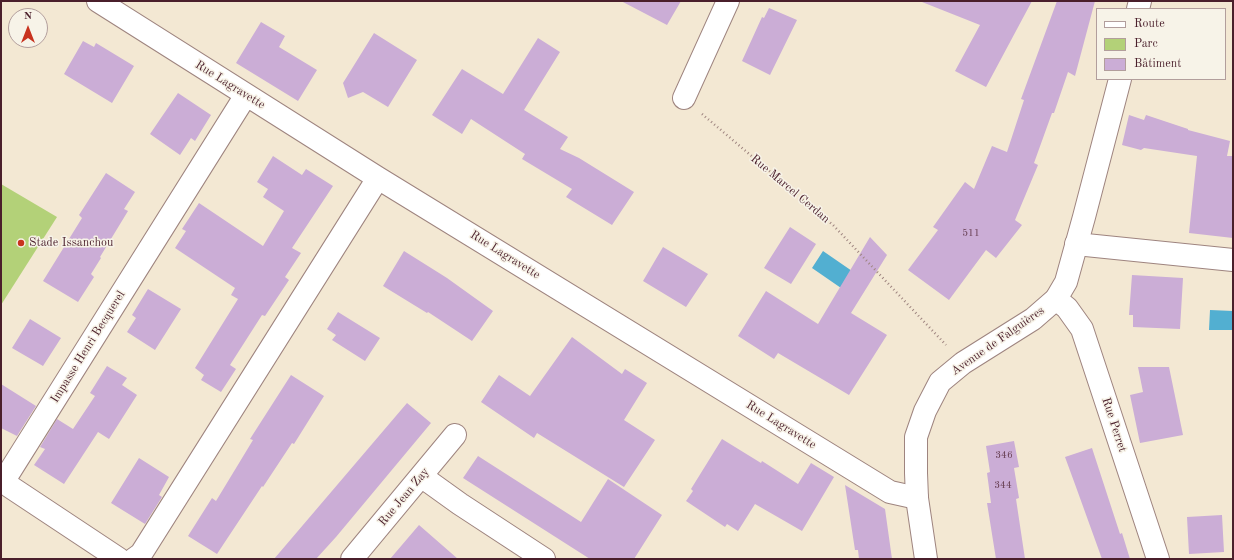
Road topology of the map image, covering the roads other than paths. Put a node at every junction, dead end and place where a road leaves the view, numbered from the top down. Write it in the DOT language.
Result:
graph roads {
  1 [pos="98,1"];
  2 [pos="728,1"];
  3 [pos="1120,80"];
  4 [pos="246,95"];
  5 [pos="684,98"];
  6 [pos="378,178"];
  7 [pos="1076,244"];
  8 [pos="1233,260"];
  9 [pos="1056,298"];
  10 [pos="455,435"];
  11 [pos="421,476"];
  12 [pos="918,498"];
  13 [pos="119,559"];
  14 [pos="134,559"];
  15 [pos="352,559"];
  16 [pos="544,559"];
  17 [pos="926,559"];
  18 [pos="1158,559"];
  1 -- 4 [label="street, Rue Lagravette"];
  2 -- 5 [label="street"];
  3 -- 7 [label="street, Avenue de Falguières"];
  4 -- 6 [label="street, Rue Lagravette"];
  4 -- 13 [label="street, Impasse Henri Becquerel"];
  6 -- 12 [label="street, Rue Lagravette"];
  6 -- 14 [label="street"];
  7 -- 8 [label="street"];
  7 -- 9 [label="street, Avenue de Falguières"];
  9 -- 12 [label="street, Avenue de Falguières"];
  9 -- 18 [label="street, Rue Perret"];
  10 -- 11 [label="street, Rue Jean Zay"];
  11 -- 15 [label="street, Rue Jean Zay"];
  11 -- 16 [label="street"];
  12 -- 17 [label="street, Avenue de Falguières"];
}
